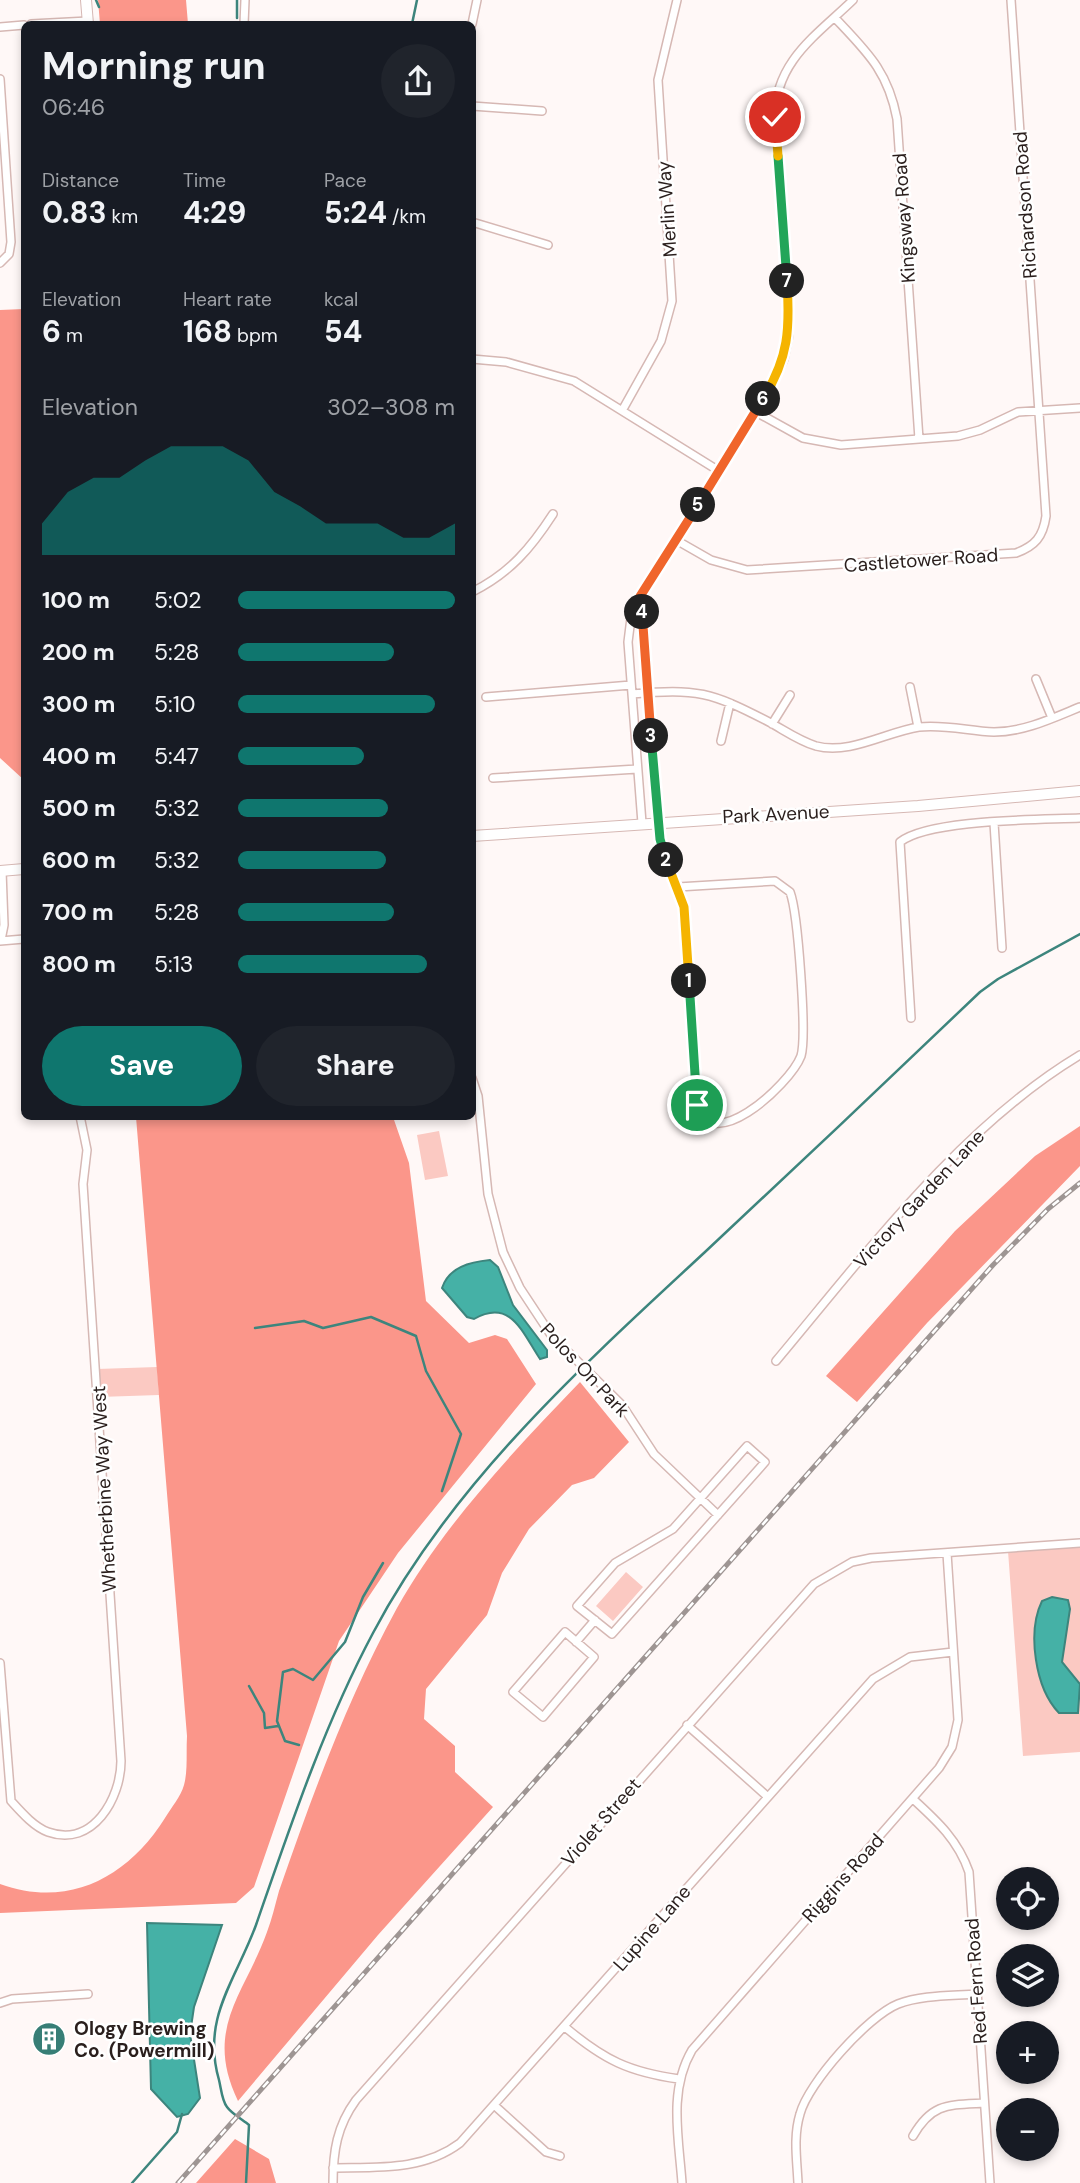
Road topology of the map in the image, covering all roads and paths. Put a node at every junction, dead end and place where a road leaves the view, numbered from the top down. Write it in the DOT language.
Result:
graph roads {
  1 [pos="86,0"];
  2 [pos="245,0"];
  3 [pos="477,0"];
  4 [pos="677,0"];
  5 [pos="853,0"];
  6 [pos="1011,0"];
  7 [pos="835,18"];
  8 [pos="88,21"];
  9 [pos="244,21"];
  10 [pos="473,21"];
  11 [pos="21,25"];
  12 [pos="0,27"];
  13 [pos="0,79"];
  14 [pos="476,106"];
  15 [pos="542,111"];
  16 [pos="476,223"];
  17 [pos="548,245"];
  18 [pos="3,260"];
  19 [pos="476,360"];
  20 [pos="1080,408"];
  21 [pos="622,409"];
  22 [pos="1039,411"];
  23 [pos="756,412"];
  24 [pos="919,439"];
  25 [pos="719,471"];
  26 [pos="553,514"];
  27 [pos="676,540"];
  28 [pos="476,589"];
  29 [pos="639,598"];
  30 [pos="1036,679"];
  31 [pos="631,685"];
  32 [pos="910,687"];
  33 [pos="648,693"];
  34 [pos="632,694"];
  35 [pos="790,695"];
  36 [pos="486,697"];
  37 [pos="730,702"];
  38 [pos="1080,707"];
  39 [pos="1052,718"];
  40 [pos="650,720"];
  41 [pos="634,721"];
  42 [pos="772,724"];
  43 [pos="918,727"];
  44 [pos="721,741"];
  45 [pos="637,769"];
  46 [pos="494,778"];
  47 [pos="1080,791"];
  48 [pos="1080,818"];
  49 [pos="659,821"];
  50 [pos="642,823"];
  51 [pos="994,823"];
  52 [pos="476,836"];
  53 [pos="21,869"];
  54 [pos="1,871"];
  55 [pos="678,887"];
  56 [pos="0,939"];
  57 [pos="21,939"];
  58 [pos="1002,948"];
  59 [pos="911,1018"];
  60 [pos="1080,1055"];
  61 [pos="476,1090"];
  62 [pos="81,1120"];
  63 [pos="776,1361"];
  64 [pos="700,1498"];
  65 [pos="718,1515"];
  66 [pos="1080,1543"];
  67 [pos="947,1553"];
  68 [pos="595,1620"];
  69 [pos="576,1642"];
  70 [pos="953,1652"];
  71 [pos="0,1664"];
  72 [pos="687,1725"];
  73 [pos="768,1797"];
  74 [pos="913,1799"];
  75 [pos="88,1994"];
  76 [pos="977,1994"];
  77 [pos="0,2003"];
  78 [pos="565,2027"];
  79 [pos="679,2079"];
  80 [pos="984,2103"];
  81 [pos="494,2105"];
  82 [pos="913,2136"];
  83 [pos="560,2156"];
  84 [pos="333,2168"];
  85 [pos="333,2183"];
  86 [pos="682,2183"];
  87 [pos="798,2183"];
  88 [pos="990,2183"];
  1 -- 8 [label="main road"];
  2 -- 9 [label="street"];
  3 -- 10 [label="street"];
  4 -- 21 [label="street, Merlin Way"];
  5 -- 7 [label="street"];
  6 -- 22 [label="street, Richardson Road"];
  7 -- 23 [label="street"];
  7 -- 24 [label="street, Kingsway Road"];
  11 -- 12 [label="street"];
  13 -- 18 [label="street"];
  14 -- 15 [label="street"];
  16 -- 17 [label="street"];
  19 -- 21 [label="street"];
  20 -- 22 [label="street"];
  21 -- 25 [label="street"];
  22 -- 24 [label="street"];
  22 -- 27 [label="street, Castletower Road"];
  23 -- 24 [label="street"];
  23 -- 25 [label="street"];
  25 -- 27 [label="street"];
  26 -- 28 [label="street"];
  27 -- 29 [label="street"];
  29 -- 31 [label="street"];
  29 -- 33 [label="street"];
  30 -- 39 [label="street"];
  31 -- 34 [label="street"];
  31 -- 36 [label="street"];
  32 -- 43 [label="street"];
  33 -- 34 [label="street"];
  33 -- 37 [label="street"];
  33 -- 40 [label="street"];
  34 -- 41 [label="street"];
  35 -- 42 [label="street"];
  37 -- 42 [label="street"];
  37 -- 44 [label="street"];
  38 -- 39 [label="street"];
  39 -- 43 [label="street"];
  40 -- 41 [label="street"];
  40 -- 49 [label="street"];
  41 -- 45 [label="street"];
  42 -- 43 [label="street"];
  45 -- 46 [label="street"];
  45 -- 50 [label="street"];
  47 -- 49 [label="main road, Park Avenue"];
  48 -- 51 [label="street"];
  49 -- 50 [label="main road, Park Avenue"];
  49 -- 55 [label="street"];
  50 -- 52 [label="main road, Park Avenue"];
  51 -- 58 [label="street"];
  51 -- 59 [label="street"];
  53 -- 54 [label="main road"];
  54 -- 56 [label="street"];
  55 -- 55 [label="street"];
  56 -- 57 [label="street"];
  60 -- 63 [label="street, Victory Garden Lane"];
  61 -- 64 [label="street, Polos On Park"];
  62 -- 71 [label="street, Whetherbine Way West"];
  64 -- 65 [label="street, Polos On Park"];
  64 -- 65 [label="street"];
  64 -- 68 [label="street"];
  65 -- 68 [label="street"];
  66 -- 67 [label="street, Violet Street"];
  67 -- 70 [label="street, Riggins Road"];
  67 -- 72 [label="street, Violet Street"];
  68 -- 69 [label="street"];
  69 -- 69 [label="street"];
  70 -- 73 [label="street, Lupine Lane"];
  70 -- 74 [label="street, Riggins Road"];
  72 -- 73 [label="street"];
  72 -- 84 [label="street, Violet Street"];
  73 -- 78 [label="street, Lupine Lane"];
  74 -- 76 [label="street, Red Fern Road"];
  74 -- 79 [label="street, Riggins Road"];
  75 -- 77 [label="street"];
  76 -- 80 [label="street, Red Fern Road"];
  76 -- 87 [label="street"];
  78 -- 79 [label="street"];
  78 -- 81 [label="street, Lupine Lane"];
  79 -- 86 [label="street, Riggins Road"];
  80 -- 82 [label="street"];
  80 -- 88 [label="street, Red Fern Road"];
  81 -- 83 [label="street"];
  81 -- 84 [label="street, Lupine Lane"];
  84 -- 85 [label="street, Violet Street"];
}
